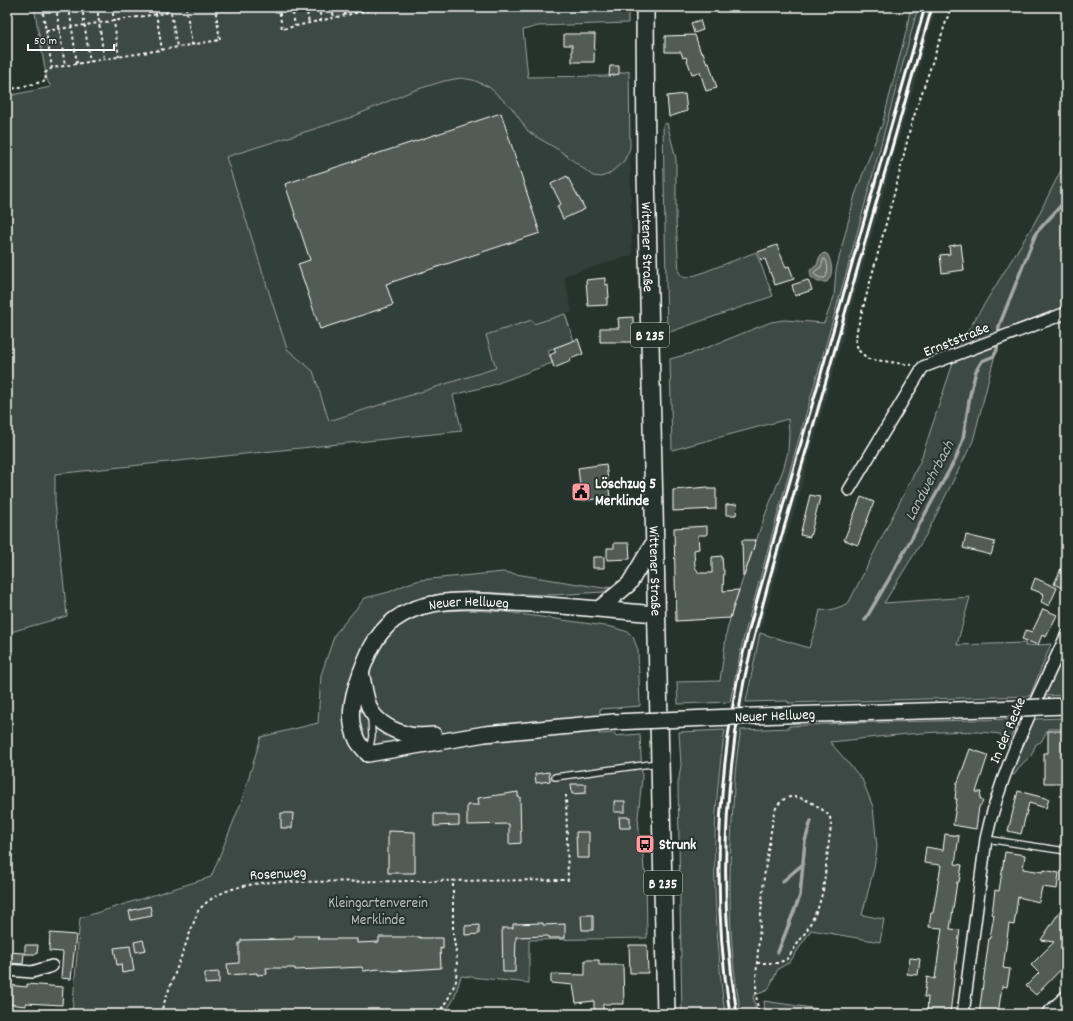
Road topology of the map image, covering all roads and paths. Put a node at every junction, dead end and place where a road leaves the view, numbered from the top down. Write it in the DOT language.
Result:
graph roads {
  1 [pos="42,7"];
  2 [pos="56,7"];
  3 [pos="69,7"];
  4 [pos="82,7"];
  5 [pos="97,7"];
  6 [pos="112,7"];
  7 [pos="155,7"];
  8 [pos="170,7"];
  9 [pos="186,7"];
  10 [pos="228,7"];
  11 [pos="279,7"];
  12 [pos="292,7"];
  13 [pos="306,7"];
  14 [pos="319,7"];
  15 [pos="332,7"];
  16 [pos="344,7"];
  17 [pos="357,7"];
  18 [pos="383,7"];
  19 [pos="645,7"];
  20 [pos="951,7"];
  21 [pos="215,8"];
  22 [pos="370,8"];
  23 [pos="171,12"];
  24 [pos="358,12"];
  25 [pos="156,14"];
  26 [pos="345,15"];
  27 [pos="334,18"];
  28 [pos="321,20"];
  29 [pos="114,22"];
  30 [pos="100,23"];
  31 [pos="309,23"];
  32 [pos="84,25"];
  33 [pos="294,26"];
  34 [pos="72,27"];
  35 [pos="59,29"];
  36 [pos="46,31"];
  37 [pos="192,45"];
  38 [pos="177,48"];
  39 [pos="162,50"];
  40 [pos="119,57"];
  41 [pos="104,59"];
  42 [pos="90,62"];
  43 [pos="78,64"];
  44 [pos="65,66"];
  45 [pos="52,68"];
  46 [pos="7,90"];
  47 [pos="1066,313"];
  48 [pos="923,367"];
  49 [pos="848,490"];
  50 [pos="654,542"];
  51 [pos="600,608"];
  52 [pos="656,614"];
  53 [pos="1066,636"];
  54 [pos="361,672"];
  55 [pos="1066,706"];
  56 [pos="371,711"];
  57 [pos="485,734"];
  58 [pos="368,754"];
  59 [pos="660,762"];
  60 [pos="555,776"];
  61 [pos="566,795"];
  62 [pos="986,839"];
  63 [pos="1066,851"];
  64 [pos="453,880"];
  65 [pos="757,963"];
  66 [pos="52,966"];
  67 [pos="7,970"];
  68 [pos="1066,996"];
  69 [pos="160,1014"];
  70 [pos="438,1014"];
  71 [pos="666,1014"];
  72 [pos="759,1014"];
  73 [pos="963,1014"];
  74 [pos="1047,1014"];
  1 -- 36 [label="path"];
  2 -- 35 [label="path"];
  3 -- 34 [label="path"];
  4 -- 32 [label="path"];
  5 -- 30 [label="path"];
  6 -- 29 [label="path"];
  7 -- 25 [label="path"];
  8 -- 23 [label="path"];
  9 -- 37 [label="path"];
  10 -- 21 [label="path"];
  11 -- 33 [label="path"];
  12 -- 33 [label="path"];
  13 -- 31 [label="path"];
  14 -- 28 [label="path"];
  15 -- 27 [label="path"];
  16 -- 26 [label="path"];
  17 -- 24 [label="path"];
  18 -- 22 [label="path"];
  19 -- 50 [label="main road, Wittener Straße / B 235"];
  20 -- 48 [label="path"];
  21 -- 37 [label="path"];
  22 -- 24 [label="path"];
  23 -- 25 [label="path"];
  23 -- 38 [label="path"];
  24 -- 26 [label="path"];
  25 -- 29 [label="path"];
  25 -- 39 [label="path"];
  26 -- 27 [label="path"];
  27 -- 28 [label="path"];
  28 -- 31 [label="path"];
  29 -- 30 [label="path"];
  29 -- 40 [label="path"];
  30 -- 32 [label="path"];
  30 -- 41 [label="path"];
  31 -- 33 [label="path"];
  32 -- 34 [label="path"];
  32 -- 42 [label="path"];
  34 -- 35 [label="path"];
  34 -- 43 [label="path"];
  35 -- 36 [label="path"];
  35 -- 44 [label="path"];
  36 -- 45 [label="path"];
  37 -- 38 [label="path"];
  38 -- 39 [label="path"];
  39 -- 40 [label="path"];
  40 -- 41 [label="path"];
  41 -- 42 [label="path"];
  42 -- 43 [label="path"];
  43 -- 44 [label="path"];
  44 -- 45 [label="path"];
  45 -- 46 [label="path"];
  47 -- 48 [label="street, Ernststraße"];
  48 -- 49 [label="street, Ernststraße"];
  50 -- 51 [label="main road, B 235"];
  50 -- 52 [label="main road, Wittener Straße / B 235"];
  51 -- 52 [label="main road, Neuer Hellweg"];
  51 -- 54 [label="main road, Neuer Hellweg"];
  52 -- 59 [label="main road, Wittener Straße / B 235"];
  53 -- 62 [label="street, In der Recke"];
  54 -- 56 [label="main road"];
  54 -- 58 [label="main road, Neuer Hellweg"];
  55 -- 57 [label="main road, Neuer Hellweg, bridge"];
  56 -- 57 [label="main road, Neuer Hellweg"];
  56 -- 58 [label="lane"];
  57 -- 58 [label="main road, Neuer Hellweg"];
  59 -- 60 [label="lane"];
  59 -- 71 [label="main road, Wittener Straße / B 235"];
  61 -- 64 [label="path, Rosenweg"];
  62 -- 63 [label="lane"];
  62 -- 73 [label="street, In der Recke"];
  64 -- 69 [label="path, Rosenweg"];
  64 -- 70 [label="path"];
  65 -- 65 [label="path"];
  65 -- 72 [label="path"];
  66 -- 67 [label="street"];
  68 -- 74 [label="street"];
}
